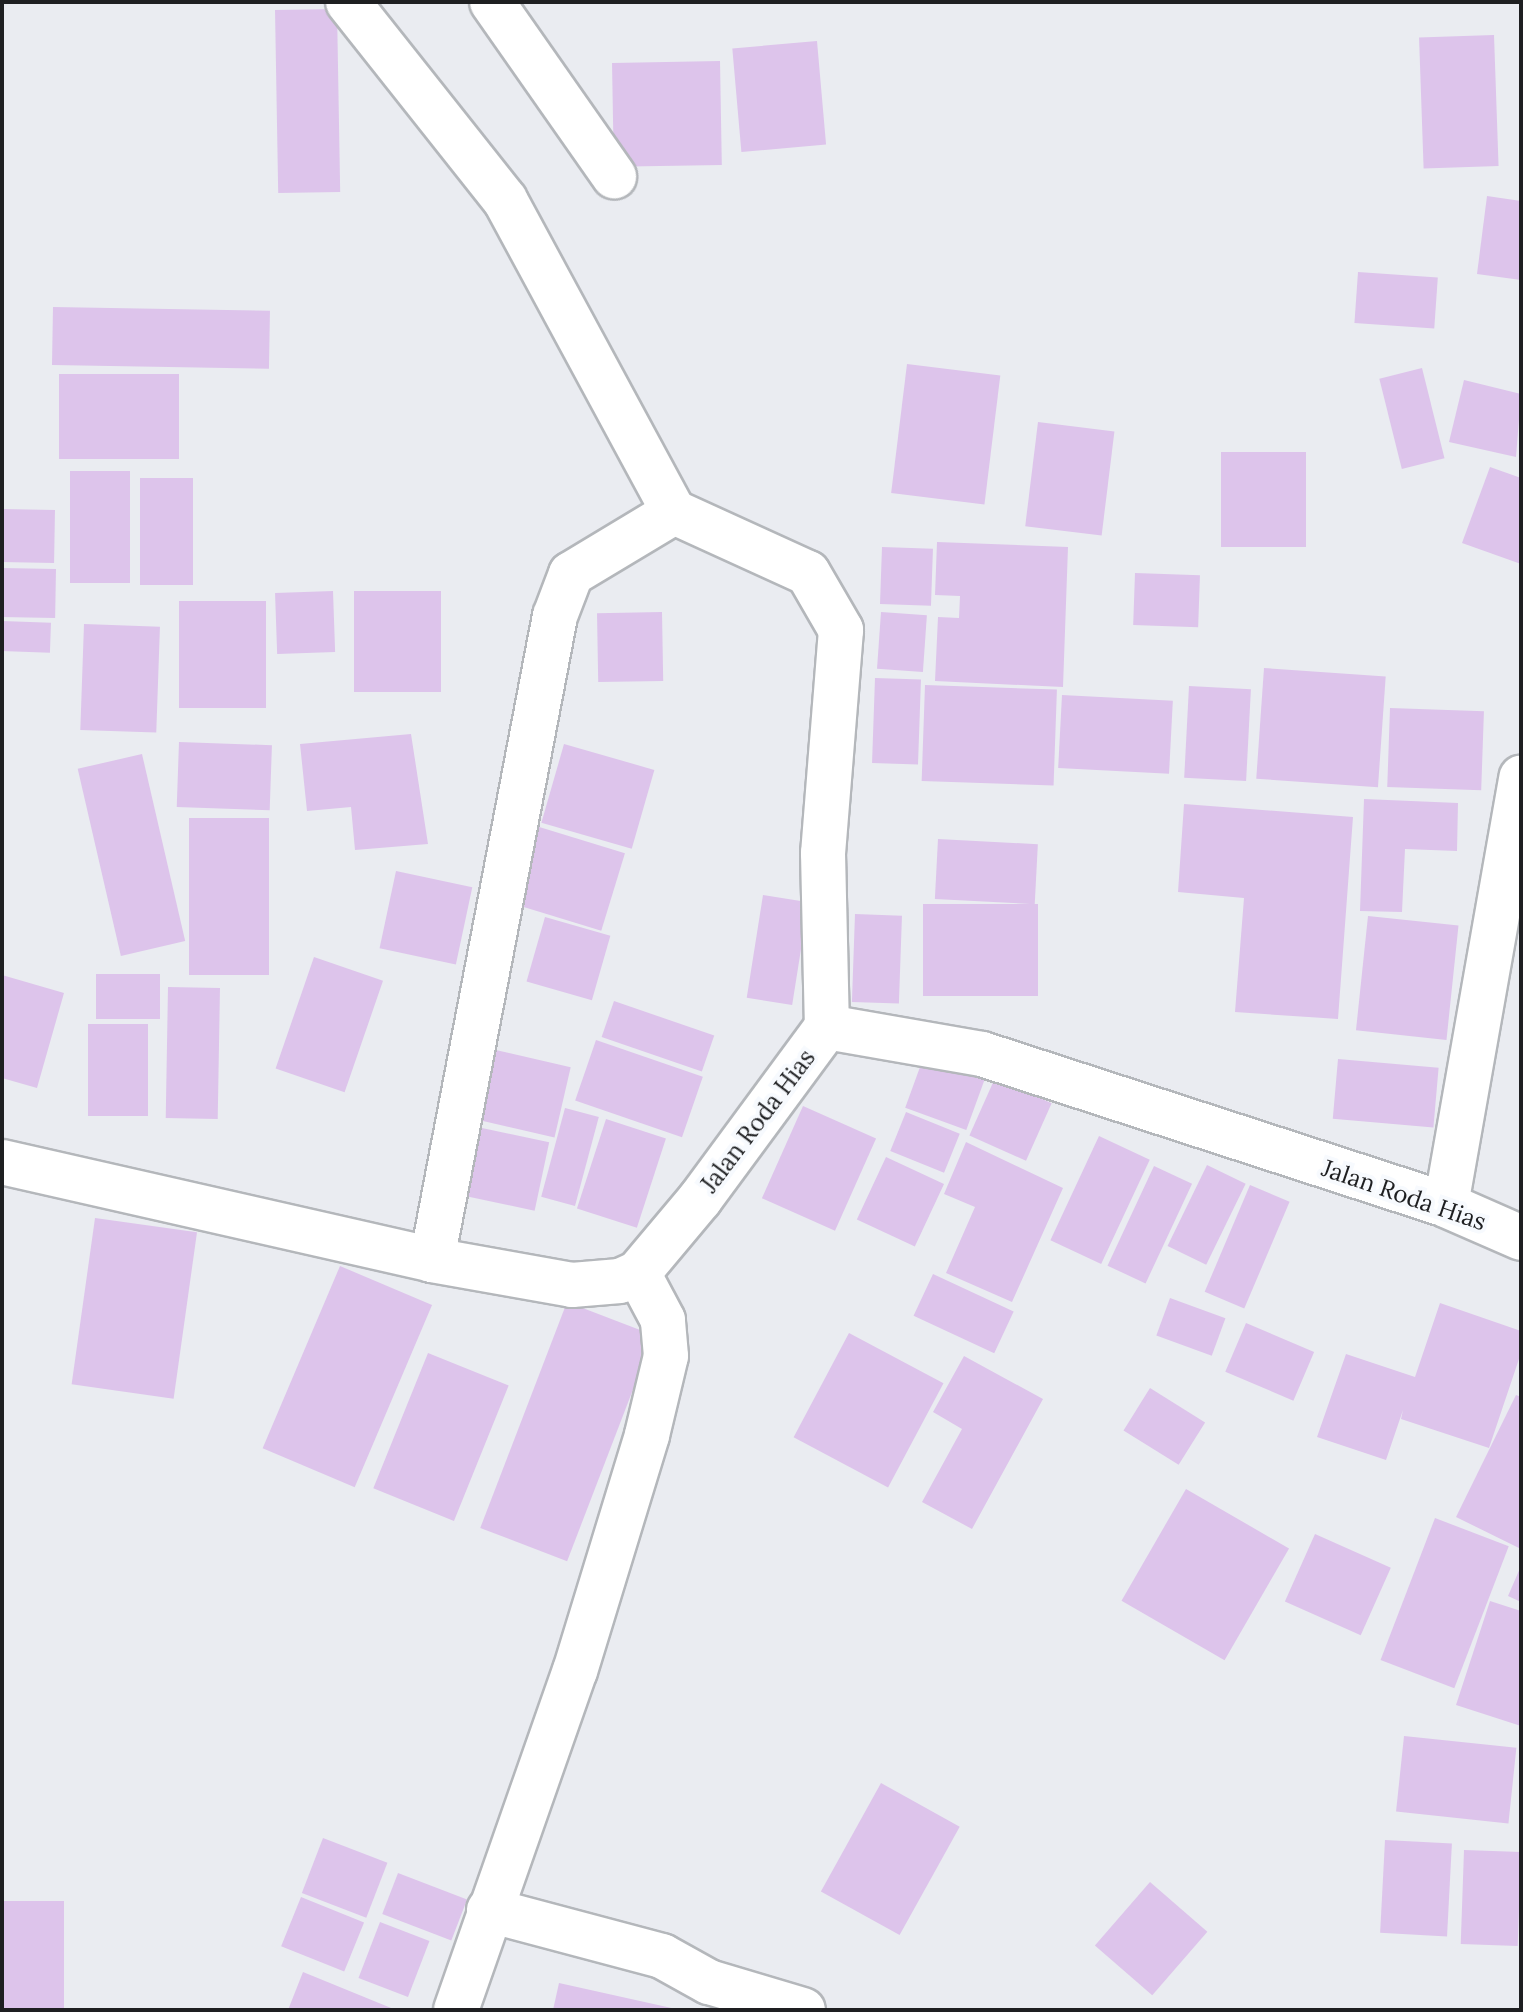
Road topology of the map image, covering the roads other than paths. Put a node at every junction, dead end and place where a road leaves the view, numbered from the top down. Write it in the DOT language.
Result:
graph roads {
  1 [pos="348,2"];
  2 [pos="492,2"];
  3 [pos="614,176"];
  4 [pos="674,512"];
  5 [pos="1521,778"];
  6 [pos="827,1027"];
  7 [pos="2,1162"];
  8 [pos="1446,1205"];
  9 [pos="1521,1238"];
  10 [pos="432,1260"];
  11 [pos="638,1273"];
  12 [pos="489,1910"];
  13 [pos="456,2010"];
  14 [pos="803,2010"];
  1 -- 4 [label="street"];
  2 -- 3 [label="street"];
  4 -- 6 [label="street"];
  4 -- 10 [label="street"];
  5 -- 8 [label="street"];
  6 -- 8 [label="street, Jalan Roda Hias"];
  6 -- 11 [label="street, Jalan Roda Hias"];
  7 -- 10 [label="street"];
  8 -- 9 [label="street, Jalan Roda Hias"];
  10 -- 11 [label="street"];
  11 -- 12 [label="street"];
  12 -- 13 [label="street"];
  12 -- 14 [label="street"];
}
